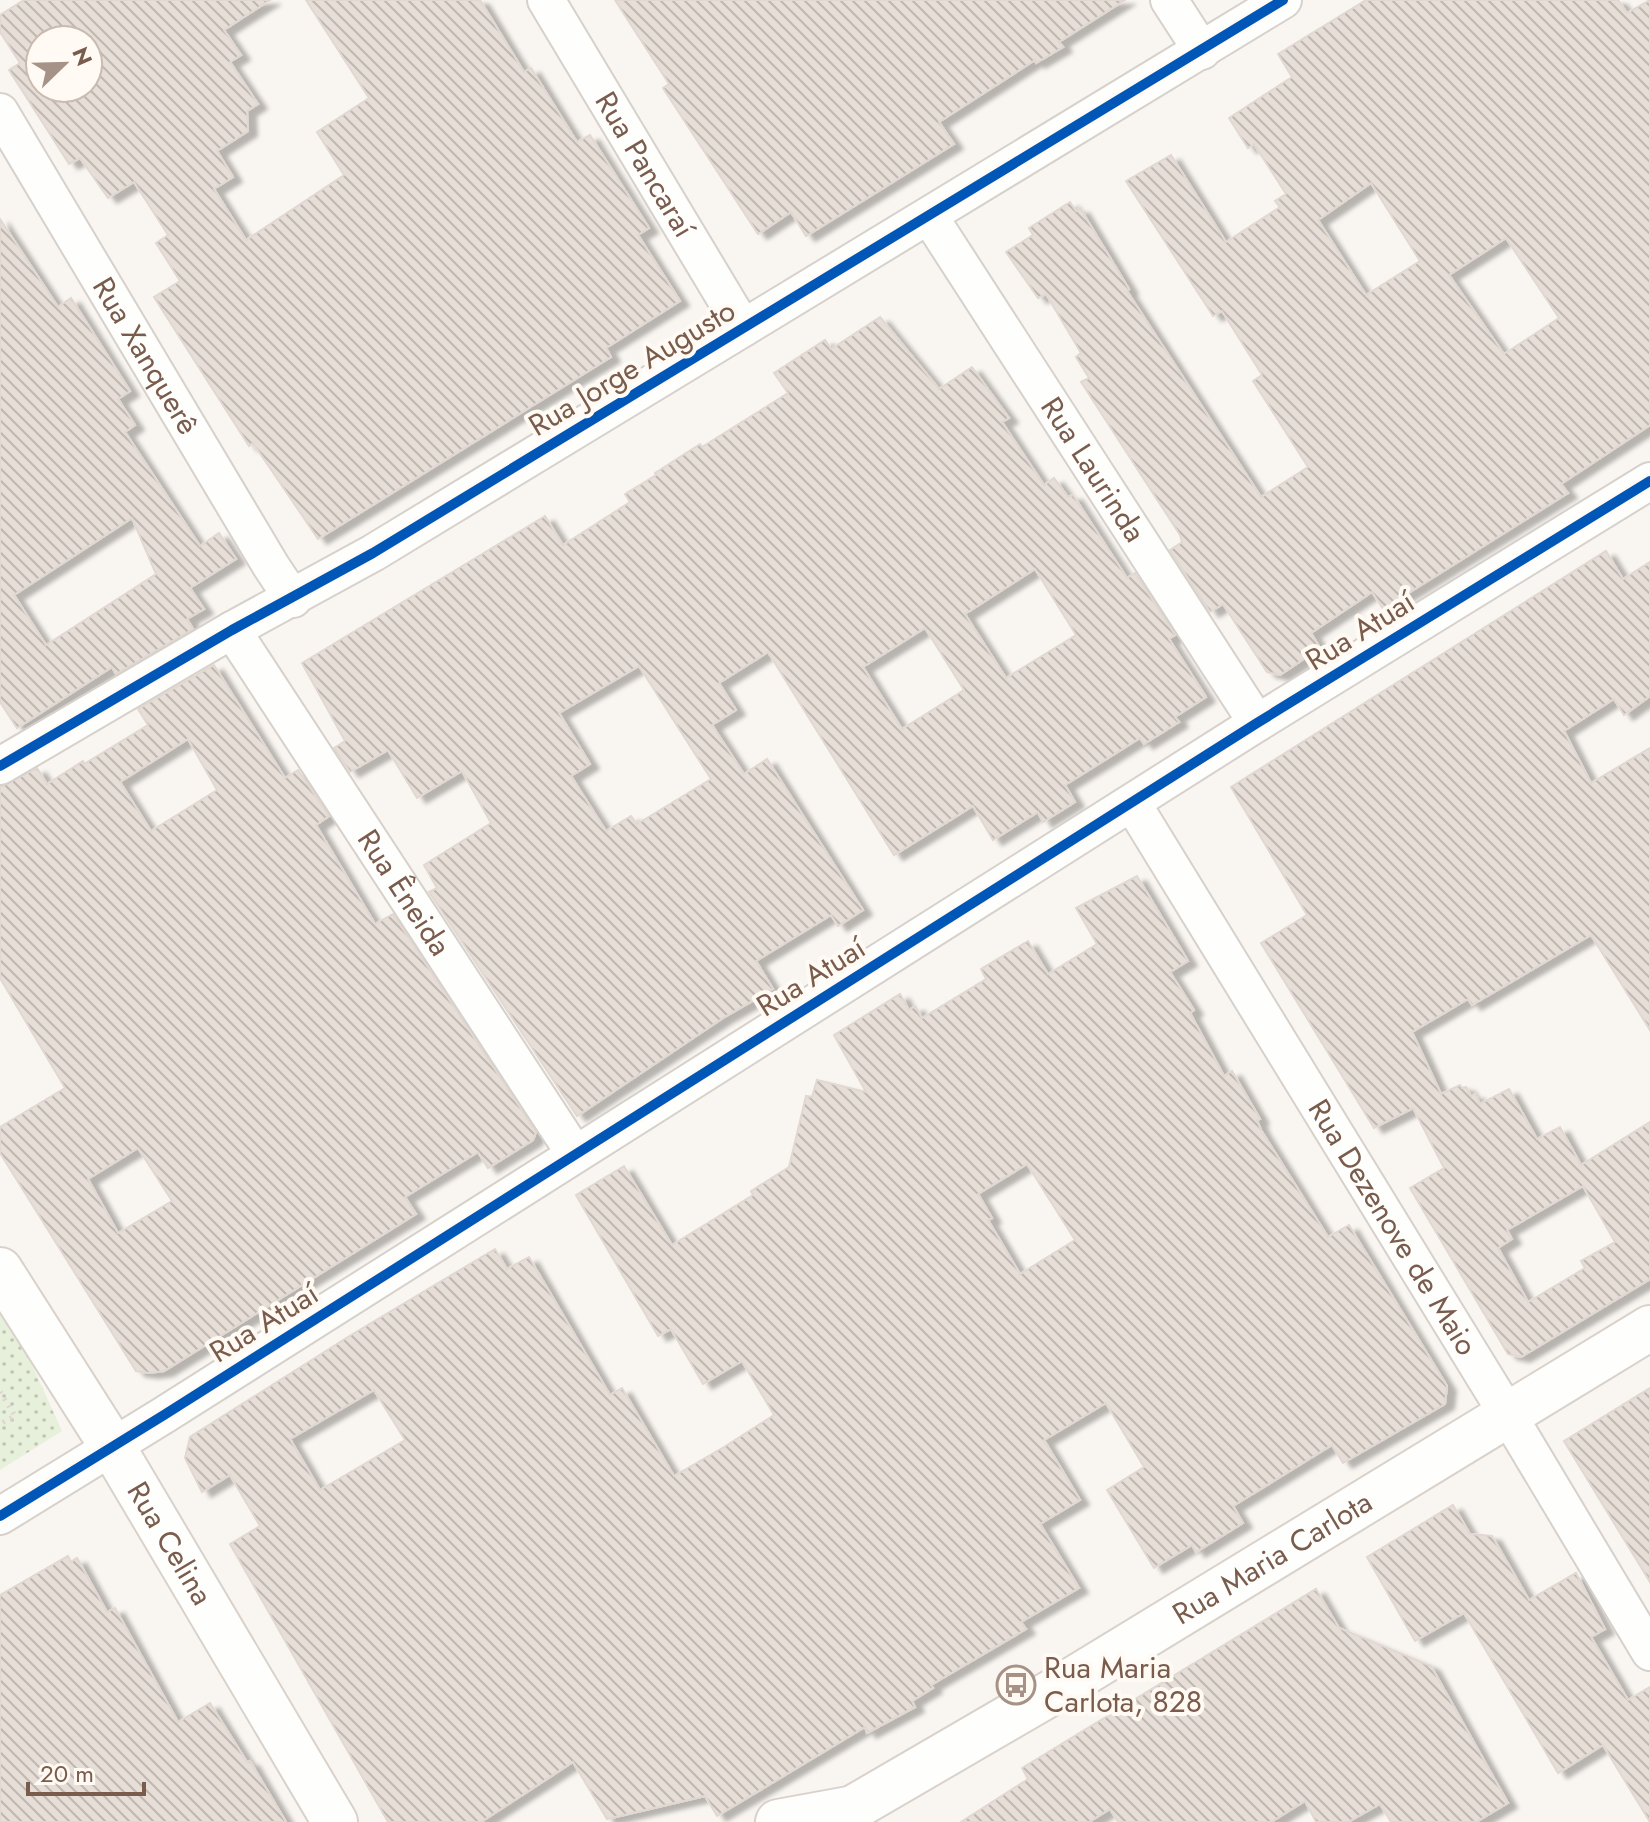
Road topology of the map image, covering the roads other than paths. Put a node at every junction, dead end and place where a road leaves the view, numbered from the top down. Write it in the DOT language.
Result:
graph roads {
  1 [pos="546,0"];
  2 [pos="1169,0"];
  3 [pos="1283,0"];
  4 [pos="1202,51"];
  5 [pos="0,112"];
  6 [pos="929,216"];
  7 [pos="743,328"];
  8 [pos="1650,481"];
  9 [pos="293,599"];
  10 [pos="232,630"];
  11 [pos="1257,723"];
  12 [pos="0,766"];
  13 [pos="1132,803"];
  14 [pos="575,1154"];
  15 [pos="0,1270"];
  16 [pos="1650,1328"];
  17 [pos="1508,1415"];
  18 [pos="112,1446"];
  19 [pos="0,1516"];
  20 [pos="1650,1652"];
  21 [pos="839,1815"];
  22 [pos="335,1822"];
  23 [pos="778,1822"];
  1 -- 7 [label="street, Rua Pancaraí"];
  2 -- 4 [label="street"];
  3 -- 4 [label="street, Rua Jorge Augusto"];
  4 -- 6 [label="street, Rua Jorge Augusto"];
  5 -- 9 [label="street, Rua Xanquerê"];
  6 -- 7 [label="street, Rua Jorge Augusto"];
  6 -- 11 [label="street, Rua Laurinda"];
  7 -- 9 [label="street, Rua Jorge Augusto"];
  8 -- 11 [label="street, Rua Atuaí"];
  9 -- 10 [label="street, Rua Jorge Augusto"];
  10 -- 12 [label="street, Rua Jorge Augusto"];
  10 -- 14 [label="street, Rua Êneida"];
  11 -- 13 [label="street, Rua Atuaí"];
  13 -- 14 [label="street, Rua Atuaí"];
  13 -- 17 [label="street, Rua Dezenove de Maio"];
  14 -- 18 [label="street, Rua Atuaí"];
  15 -- 18 [label="street, Rua Celina"];
  16 -- 17 [label="street, Rua Maria Carlota"];
  17 -- 20 [label="street, Rua Dezenove de Maio"];
  17 -- 21 [label="street, Rua Maria Carlota"];
  18 -- 19 [label="street, Rua Atuaí"];
  18 -- 22 [label="street, Rua Celina"];
  21 -- 23 [label="street, Rua Maria Carlota"];
}
